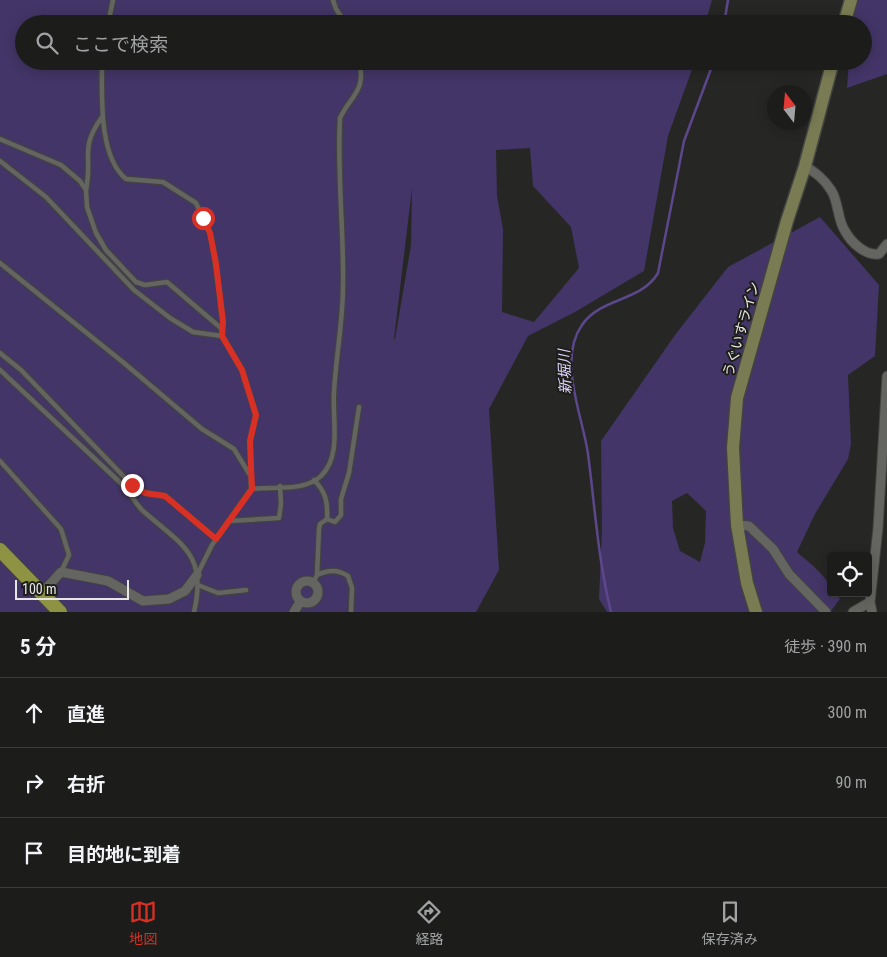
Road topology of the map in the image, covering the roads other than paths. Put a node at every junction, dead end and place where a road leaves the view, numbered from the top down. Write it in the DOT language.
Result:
graph roads {
  1 [pos="113,0"];
  2 [pos="333,0"];
  3 [pos="851,0"];
  4 [pos="110,15"];
  5 [pos="340,15"];
  6 [pos="847,15"];
  7 [pos="102,70"];
  8 [pos="361,70"];
  9 [pos="831,70"];
  10 [pos="102,117"];
  11 [pos="0,139"];
  12 [pos="0,161"];
  13 [pos="805,166"];
  14 [pos="86,190"];
  15 [pos="887,244"];
  16 [pos="0,263"];
  17 [pos="222,329"];
  18 [pos="222,336"];
  19 [pos="0,353"];
  20 [pos="0,370"];
  21 [pos="887,376"];
  22 [pos="359,407"];
  23 [pos="0,461"];
  24 [pos="251,476"];
  25 [pos="314,480"];
  26 [pos="280,486"];
  27 [pos="252,489"];
  28 [pos="327,519"];
  29 [pos="229,521"];
  30 [pos="737,525"];
  31 [pos="216,539"];
  32 [pos="0,550"];
  33 [pos="61,572"];
  34 [pos="315,579"];
  35 [pos="197,580"];
  36 [pos="246,590"];
  37 [pos="42,593"];
  38 [pos="869,598"];
  39 [pos="300,602"];
  40 [pos="60,612"];
  41 [pos="194,612"];
  42 [pos="294,612"];
  43 [pos="351,612"];
  44 [pos="756,612"];
  45 [pos="826,612"];
  46 [pos="852,612"];
  47 [pos="872,612"];
  1 -- 4 [label="lane"];
  2 -- 5 [label="lane"];
  3 -- 6 [label="street"];
  7 -- 10 [label="lane"];
  8 -- 25 [label="lane"];
  9 -- 13 [label="street, うぐいすライン"];
  10 -- 14 [label="lane"];
  10 -- 17 [label="lane"];
  11 -- 14 [label="lane"];
  12 -- 18 [label="lane"];
  13 -- 15 [label="street"];
  13 -- 30 [label="street, うぐいすライン"];
  14 -- 17 [label="lane"];
  16 -- 24 [label="lane"];
  17 -- 18 [label="lane"];
  18 -- 24 [label="lane"];
  19 -- 31 [label="lane"];
  20 -- 35 [label="lane"];
  21 -- 38 [label="street"];
  22 -- 28 [label="lane"];
  23 -- 33 [label="lane"];
  24 -- 27 [label="lane"];
  25 -- 26 [label="lane"];
  25 -- 28 [label="lane"];
  26 -- 27 [label="lane"];
  26 -- 29 [label="lane"];
  27 -- 29 [label="lane"];
  28 -- 34 [label="lane"];
  29 -- 31 [label="lane"];
  30 -- 44 [label="street, うぐいすライン"];
  30 -- 45 [label="street"];
  31 -- 35 [label="lane"];
  32 -- 37 [label="main road"];
  33 -- 35 [label="street"];
  33 -- 37 [label="street"];
  34 -- 39 [label="street"];
  34 -- 39 [label="street"];
  34 -- 43 [label="lane"];
  35 -- 36 [label="lane"];
  35 -- 41 [label="lane"];
  37 -- 40 [label="main road"];
  38 -- 46 [label="street"];
  38 -- 47 [label="street"];
  39 -- 42 [label="street"];
}
